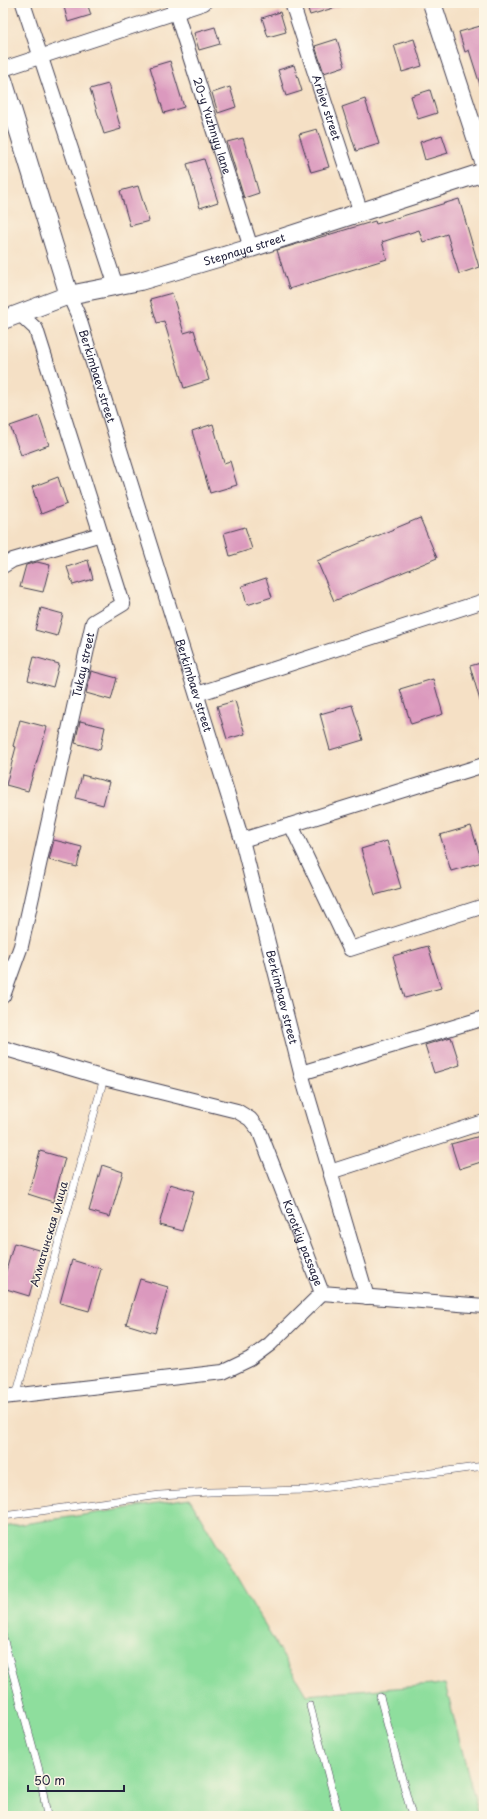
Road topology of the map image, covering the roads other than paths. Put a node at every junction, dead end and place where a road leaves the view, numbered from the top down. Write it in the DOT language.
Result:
graph roads {
  1 [pos="23,3"];
  2 [pos="204,3"];
  3 [pos="292,3"];
  4 [pos="432,3"];
  5 [pos="175,8"];
  6 [pos="41,57"];
  7 [pos="3,69"];
  8 [pos="3,80"];
  9 [pos="484,162"];
  10 [pos="484,172"];
  11 [pos="361,213"];
  12 [pos="251,248"];
  13 [pos="116,286"];
  14 [pos="69,294"];
  15 [pos="11,317"];
  16 [pos="101,534"];
  17 [pos="3,566"];
  18 [pos="484,601"];
  19 [pos="197,694"];
  20 [pos="484,765"];
  21 [pos="291,825"];
  22 [pos="242,840"];
  23 [pos="484,906"];
  24 [pos="3,996"];
  25 [pos="484,1018"];
  26 [pos="3,1048"];
  27 [pos="301,1073"];
  28 [pos="104,1078"];
  29 [pos="484,1122"];
  30 [pos="330,1172"];
  31 [pos="322,1293"];
  32 [pos="367,1297"];
  33 [pos="484,1306"];
  34 [pos="9,1396"];
  35 [pos="484,1466"];
  36 [pos="3,1516"];
  37 [pos="3,1637"];
  38 [pos="380,1697"];
  39 [pos="310,1706"];
  40 [pos="47,1816"];
  41 [pos="339,1816"];
  42 [pos="412,1816"];
  1 -- 6 [label="street"];
  2 -- 5 [label="street"];
  3 -- 11 [label="street, Arbiev street"];
  4 -- 9 [label="street"];
  5 -- 6 [label="street"];
  5 -- 12 [label="street, 20-y Yuzhnyy lane"];
  6 -- 7 [label="street"];
  6 -- 13 [label="street"];
  8 -- 14 [label="street, Berkimbaev street"];
  10 -- 11 [label="street, Stepnaya street"];
  11 -- 12 [label="street, Stepnaya street"];
  12 -- 13 [label="street, Stepnaya street"];
  13 -- 14 [label="street, Stepnaya street"];
  14 -- 15 [label="street, Stepnaya street"];
  14 -- 19 [label="street, Berkimbaev street"];
  15 -- 16 [label="street, Tukay street"];
  16 -- 17 [label="street"];
  16 -- 24 [label="street, Tukay street"];
  18 -- 19 [label="street"];
  19 -- 22 [label="street, Berkimbaev street"];
  20 -- 21 [label="street"];
  21 -- 22 [label="street"];
  21 -- 23 [label="street"];
  22 -- 27 [label="street, Berkimbaev street"];
  25 -- 27 [label="street"];
  26 -- 28 [label="street"];
  27 -- 30 [label="street, Berkimbaev street"];
  28 -- 31 [label="street, Korotkiy passage"];
  28 -- 34 [label="lane, Алматинская улица"];
  29 -- 30 [label="street"];
  30 -- 32 [label="street, Berkimbaev street"];
  31 -- 32 [label="street, Korotkiy passage"];
  31 -- 34 [label="street"];
  32 -- 33 [label="street, Korotkiy passage"];
  35 -- 36 [label="lane"];
  37 -- 40 [label="lane"];
  38 -- 42 [label="lane"];
  39 -- 41 [label="lane"];
}
